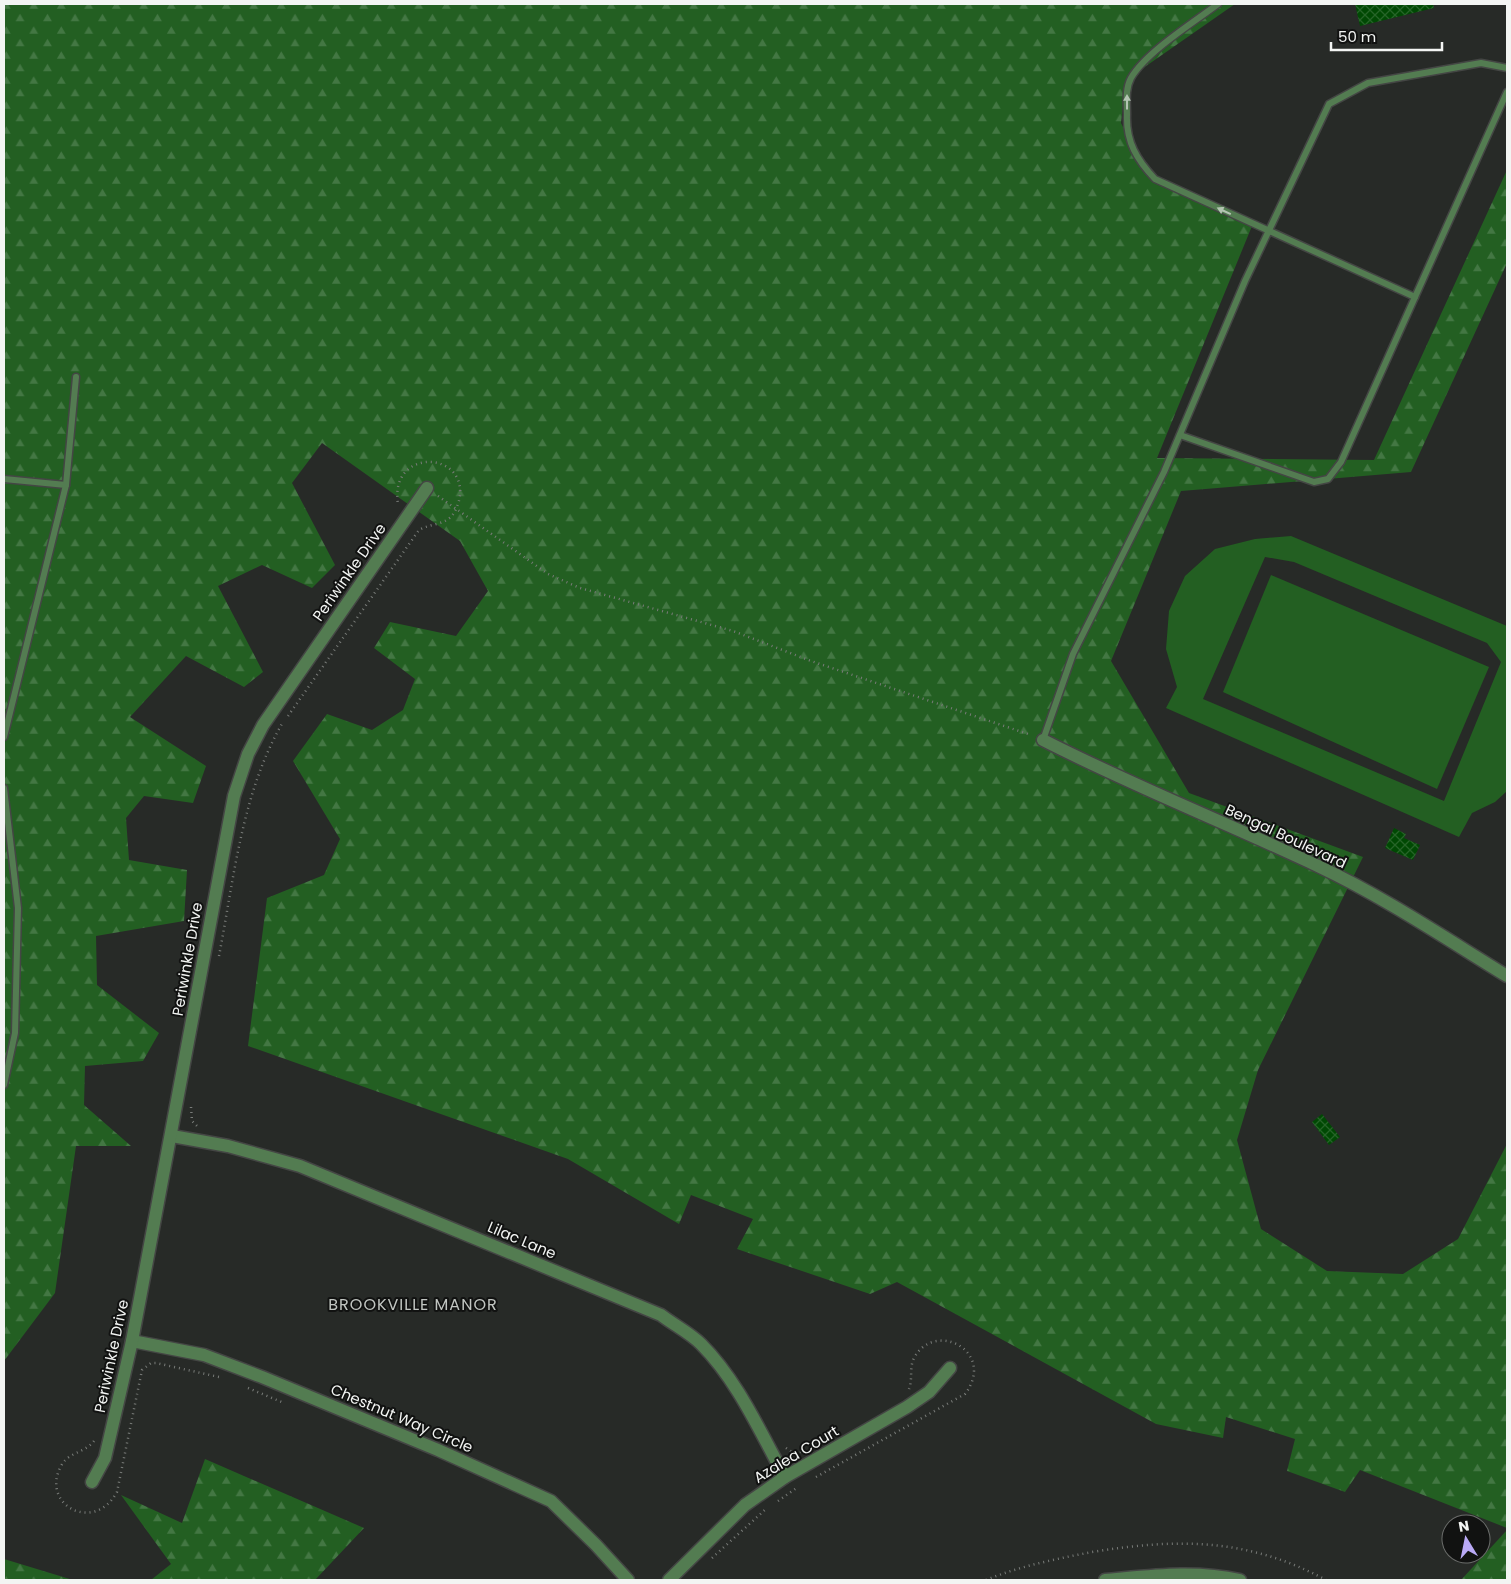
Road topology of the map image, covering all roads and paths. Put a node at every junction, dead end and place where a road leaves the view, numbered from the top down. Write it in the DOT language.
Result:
graph roads {
  1 [pos="1218,4"];
  2 [pos="1507,68"];
  3 [pos="1507,92"];
  4 [pos="1268,232"];
  5 [pos="1416,297"];
  6 [pos="76,377"];
  7 [pos="1180,435"];
  8 [pos="4,479"];
  9 [pos="66,485"];
  10 [pos="427,488"];
  11 [pos="399,507"];
  12 [pos="456,509"];
  13 [pos="4,737"];
  14 [pos="1043,740"];
  15 [pos="4,788"];
  16 [pos="219,957"];
  17 [pos="1507,976"];
  18 [pos="4,1085"];
  19 [pos="192,1100"];
  20 [pos="200,1127"];
  21 [pos="172,1136"];
  22 [pos="132,1340"];
  23 [pos="950,1368"];
  24 [pos="220,1377"];
  25 [pos="242,1386"];
  26 [pos="908,1391"];
  27 [pos="289,1404"];
  28 [pos="97,1438"];
  29 [pos="784,1446"];
  30 [pos="806,1449"];
  31 [pos="785,1477"];
  32 [pos="812,1478"];
  33 [pos="92,1482"];
  34 [pos="805,1482"];
  35 [pos="708,1562"];
  36 [pos="1174,1577"];
  37 [pos="628,1580"];
  38 [pos="668,1580"];
  39 [pos="986,1580"];
  40 [pos="1105,1580"];
  41 [pos="1240,1580"];
  42 [pos="1326,1580"];
  4 -- 1 [label="lane, one-way"];
  2 -- 4 [label="lane"];
  3 -- 5 [label="lane"];
  4 -- 5 [label="lane"];
  4 -- 7 [label="lane"];
  5 -- 7 [label="lane"];
  6 -- 9 [label="lane"];
  7 -- 14 [label="lane"];
  8 -- 9 [label="lane"];
  9 -- 13 [label="lane"];
  10 -- 12 [label="path"];
  10 -- 21 [label="street, Periwinkle Drive"];
  11 -- 12 [label="path"];
  12 -- 14 [label="path"];
  12 -- 16 [label="path"];
  14 -- 17 [label="street, Bengal Boulevard"];
  15 -- 18 [label="lane"];
  19 -- 20 [label="path"];
  21 -- 22 [label="street, Periwinkle Drive"];
  21 -- 31 [label="street, Lilac Lane"];
  22 -- 33 [label="street, Periwinkle Drive"];
  22 -- 37 [label="street, Chestnut Way Circle"];
  23 -- 31 [label="street, Azalea Court"];
  24 -- 28 [label="path"];
  25 -- 27 [label="path"];
  26 -- 32 [label="path"];
  29 -- 30 [label="path"];
  31 -- 38 [label="street, Azalea Court"];
  34 -- 35 [label="path"];
  36 -- 40 [label="street"];
  36 -- 41 [label="street"];
  39 -- 42 [label="path"];
}
